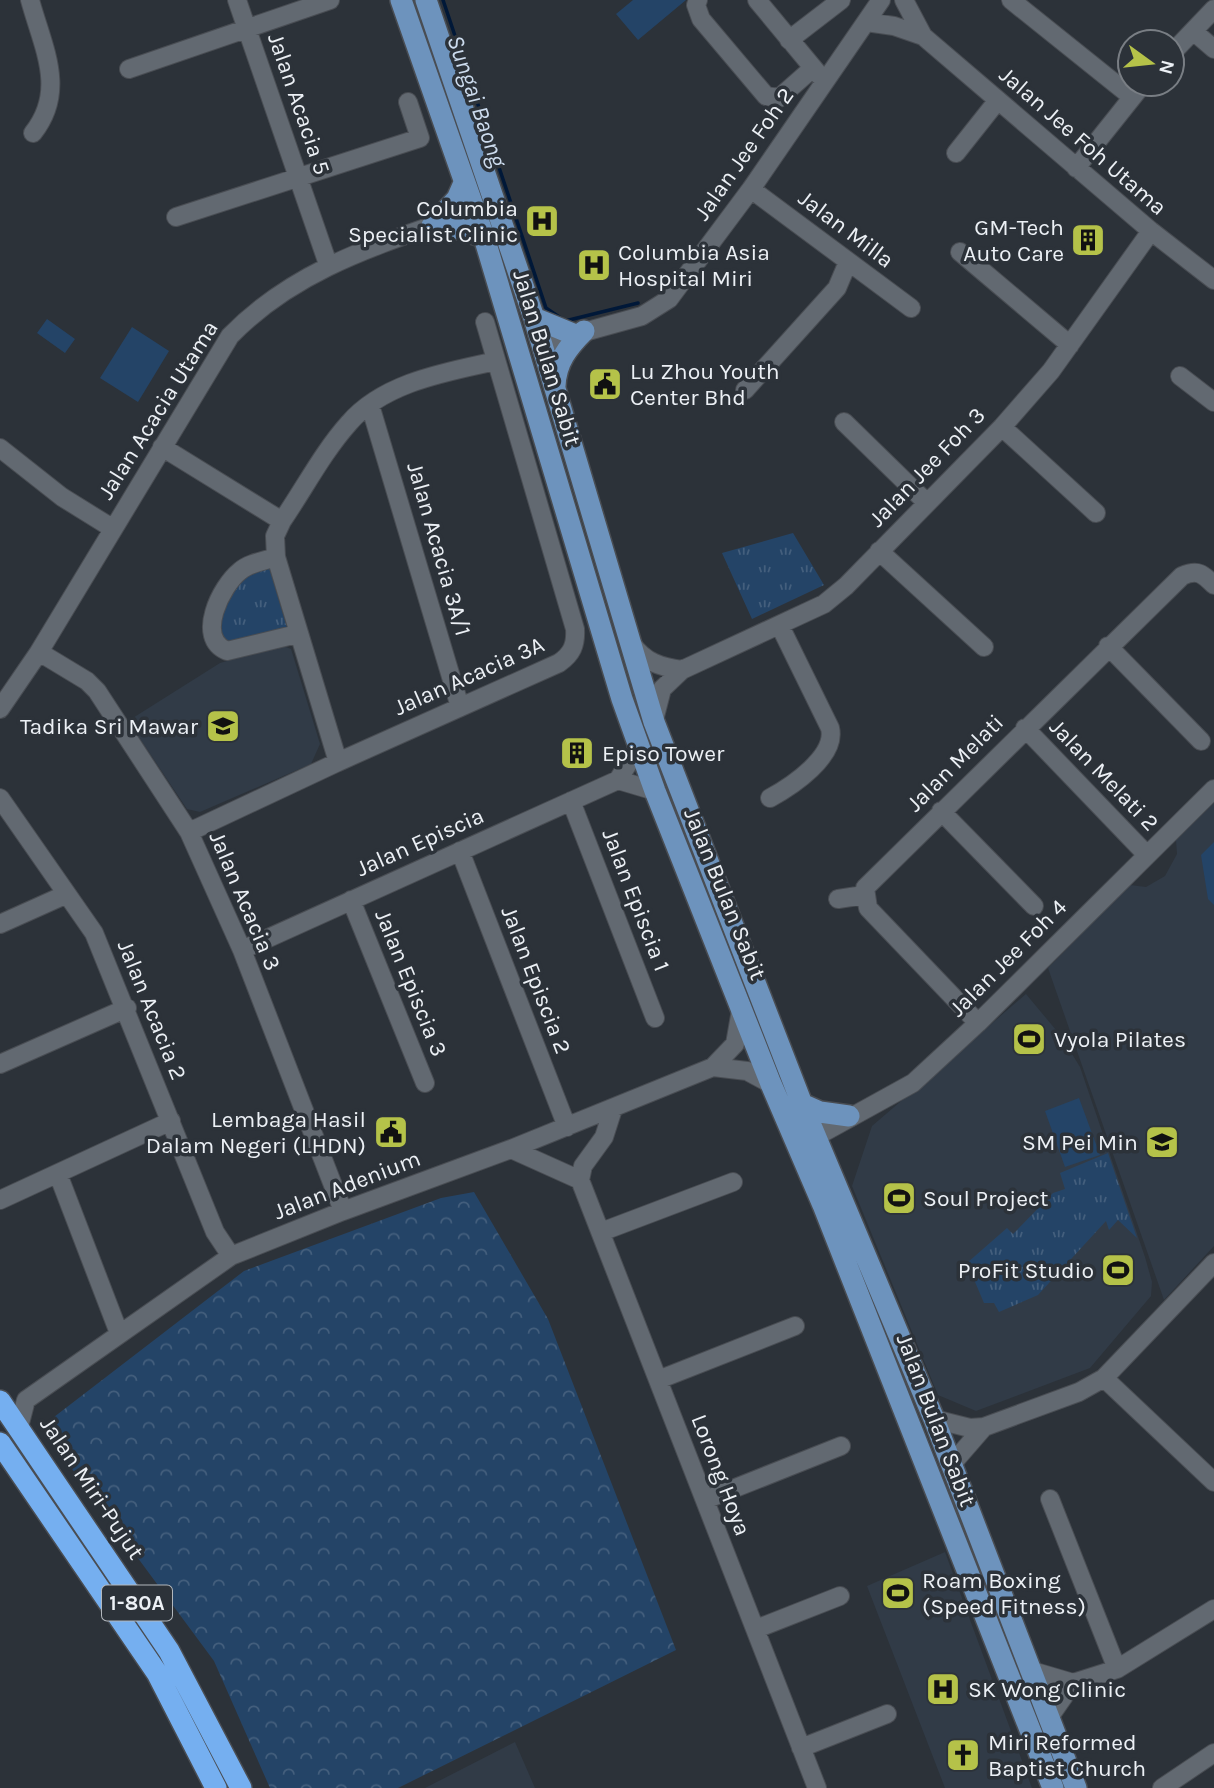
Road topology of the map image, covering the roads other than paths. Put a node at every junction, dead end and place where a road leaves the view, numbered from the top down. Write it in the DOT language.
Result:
graph roads {
  1 [pos="30,0"];
  2 [pos="237,0"];
  3 [pos="330,0"];
  4 [pos="401,0"];
  5 [pos="416,0"];
  6 [pos="426,0"];
  7 [pos="698,0"];
  8 [pos="757,0"];
  9 [pos="841,0"];
  10 [pos="1011,0"];
  11 [pos="893,2"];
  12 [pos="1214,9"];
  13 [pos="868,25"];
  14 [pos="248,30"];
  15 [pos="1193,31"];
  16 [pos="915,33"];
  17 [pos="1186,38"];
  18 [pos="789,40"];
  19 [pos="1214,49"];
  20 [pos="129,69"];
  21 [pos="819,74"];
  22 [pos="1116,75"];
  23 [pos="1131,98"];
  24 [pos="998,100"];
  25 [pos="408,102"];
  26 [pos="33,133"];
  27 [pos="956,153"];
  28 [pos="1076,168"];
  29 [pos="299,179"];
  30 [pos="464,183"];
  31 [pos="751,189"];
  32 [pos="474,211"];
  33 [pos="176,218"];
  34 [pos="437,225"];
  35 [pos="1151,232"];
  36 [pos="484,237"];
  37 [pos="960,252"];
  38 [pos="848,262"];
  39 [pos="328,264"];
  40 [pos="1214,281"];
  41 [pos="911,308"];
  42 [pos="534,318"];
  43 [pos="485,322"];
  44 [pos="578,332"];
  45 [pos="541,344"];
  46 [pos="1070,345"];
  47 [pos="496,361"];
  48 [pos="1180,376"];
  49 [pos="745,390"];
  50 [pos="555,391"];
  51 [pos="1214,402"];
  52 [pos="370,405"];
  53 [pos="844,422"];
  54 [pos="1002,427"];
  55 [pos="162,447"];
  56 [pos="0,448"];
  57 [pos="927,503"];
  58 [pos="1096,513"];
  59 [pos="282,521"];
  60 [pos="112,528"];
  61 [pos="879,551"];
  62 [pos="276,557"];
  63 [pos="1214,585"];
  64 [pos="780,626"];
  65 [pos="297,634"];
  66 [pos="627,638"];
  67 [pos="1108,646"];
  68 [pos="984,648"];
  69 [pos="39,652"];
  70 [pos="682,670"];
  71 [pos="622,699"];
  72 [pos="460,707"];
  73 [pos="0,709"];
  74 [pos="654,722"];
  75 [pos="1025,728"];
  76 [pos="1201,741"];
  77 [pos="639,746"];
  78 [pos="338,762"];
  79 [pos="618,780"];
  80 [pos="1214,789"];
  81 [pos="655,791"];
  82 [pos="0,798"];
  83 [pos="770,798"];
  84 [pos="571,801"];
  85 [pos="941,811"];
  86 [pos="189,832"];
  87 [pos="460,851"];
  88 [pos="1147,855"];
  89 [pos="67,894"];
  90 [pos="864,895"];
  91 [pos="838,899"];
  92 [pos="351,900"];
  93 [pos="1034,906"];
  94 [pos="0,924"];
  95 [pos="242,950"];
  96 [pos="741,1006"];
  97 [pos="127,1008"];
  98 [pos="655,1018"];
  99 [pos="978,1023"];
  100 [pos="0,1064"];
  101 [pos="713,1067"];
  102 [pos="425,1083"];
  103 [pos="771,1084"];
  104 [pos="802,1104"];
  105 [pos="613,1109"];
  106 [pos="849,1115"];
  107 [pos="171,1121"];
  108 [pos="567,1127"];
  109 [pos="817,1136"];
  110 [pos="511,1149"];
  111 [pos="58,1174"];
  112 [pos="580,1180"];
  113 [pos="733,1182"];
  114 [pos="0,1200"];
  115 [pos="823,1205"];
  116 [pos="343,1211"];
  117 [pos="601,1232"];
  118 [pos="230,1256"];
  119 [pos="1214,1263"];
  120 [pos="795,1326"];
  121 [pos="119,1333"];
  122 [pos="1104,1378"];
  123 [pos="658,1380"];
  124 [pos="0,1399"];
  125 [pos="26,1400"];
  126 [pos="934,1419"];
  127 [pos="19,1427"];
  128 [pos="984,1427"];
  129 [pos="0,1443"];
  130 [pos="841,1446"];
  131 [pos="951,1465"];
  132 [pos="1214,1482"];
  133 [pos="1050,1499"];
  134 [pos="705,1500"];
  135 [pos="840,1596"];
  136 [pos="1214,1609"];
  137 [pos="756,1629"];
  138 [pos="1116,1669"];
  139 [pos="1029,1670"];
  140 [pos="1073,1683"];
  141 [pos="887,1714"];
  142 [pos="1048,1719"];
  143 [pos="801,1748"];
  144 [pos="1214,1753"];
  145 [pos="216,1788"];
  146 [pos="241,1788"];
  147 [pos="817,1788"];
  148 [pos="1053,1788"];
  149 [pos="1076,1788"];
  150 [pos="1161,1788"];
  1 -- 26 [label="street"];
  2 -- 14 [label="street, Jalan Acacia 5"];
  3 -- 14 [label="street"];
  4 -- 30 [label="main road, Jalan Bulan Sabit"];
  5 -- 32 [label="main road"];
  6 -- 42 [label="main road, Jalan Bulan Sabit"];
  7 -- 21 [label="street"];
  8 -- 18 [label="street"];
  9 -- 18 [label="street"];
  10 -- 22 [label="street"];
  11 -- 13 [label="street, Jalan Jee Foh 2"];
  11 -- 16 [label="street"];
  12 -- 15 [label="street"];
  13 -- 16 [label="street"];
  13 -- 21 [label="street, Jalan Jee Foh 2"];
  14 -- 20 [label="street"];
  14 -- 29 [label="street, Jalan Acacia 5"];
  15 -- 17 [label="street"];
  15 -- 19 [label="street"];
  16 -- 24 [label="street, Jalan Jee Foh Utama"];
  18 -- 21 [label="street"];
  21 -- 31 [label="street, Jalan Jee Foh 2"];
  23 -- 28 [label="street"];
  24 -- 27 [label="street"];
  24 -- 28 [label="street, Jalan Jee Foh Utama"];
  25 -- 29 [label="street"];
  28 -- 35 [label="street, Jalan Jee Foh Utama"];
  29 -- 33 [label="street"];
  29 -- 39 [label="street, Jalan Acacia 5"];
  30 -- 32 [label="main road, Jalan Bulan Sabit"];
  30 -- 34 [label="main road"];
  31 -- 38 [label="street, Jalan Milla"];
  31 -- 44 [label="street, Jalan Jee Foh 2"];
  32 -- 34 [label="street, Jalan Acacia Utama"];
  32 -- 36 [label="main road, Jalan Bulan Sabit"];
  34 -- 36 [label="main road"];
  34 -- 39 [label="street, Jalan Acacia Utama"];
  35 -- 40 [label="street, Jalan Jee Foh Utama"];
  35 -- 46 [label="street, Jalan Jee Foh 3"];
  36 -- 71 [label="main road, Jalan Bulan Sabit"];
  37 -- 46 [label="street"];
  38 -- 41 [label="street, Jalan Milla"];
  38 -- 49 [label="street"];
  39 -- 55 [label="street, Jalan Acacia Utama"];
  42 -- 44 [label="main road"];
  42 -- 45 [label="main road, Jalan Bulan Sabit"];
  43 -- 47 [label="street, Jalan Acacia 3A"];
  44 -- 45 [label="street, Jalan Jee Foh 2"];
  44 -- 50 [label="main road"];
  45 -- 50 [label="main road, Jalan Bulan Sabit"];
  45 -- 71 [label="main road"];
  46 -- 54 [label="street, Jalan Jee Foh 3"];
  47 -- 52 [label="street"];
  47 -- 72 [label="street, Jalan Acacia 3A"];
  48 -- 51 [label="street"];
  50 -- 66 [label="main road, Jalan Bulan Sabit"];
  52 -- 59 [label="street"];
  52 -- 72 [label="street, Jalan Acacia 3A/1"];
  53 -- 57 [label="street"];
  54 -- 57 [label="street, Jalan Jee Foh 3"];
  54 -- 58 [label="street"];
  55 -- 59 [label="street"];
  55 -- 60 [label="street, Jalan Acacia Utama"];
  56 -- 60 [label="street"];
  57 -- 61 [label="street, Jalan Jee Foh 3"];
  59 -- 62 [label="street"];
  60 -- 69 [label="street, Jalan Acacia Utama"];
  61 -- 64 [label="street, Jalan Jee Foh 3"];
  61 -- 68 [label="street"];
  62 -- 65 [label="street"];
  62 -- 65 [label="street"];
  63 -- 67 [label="street, Jalan Melati"];
  64 -- 70 [label="street, Jalan Jee Foh 3"];
  64 -- 83 [label="street"];
  65 -- 78 [label="street"];
  66 -- 70 [label="street"];
  66 -- 74 [label="main road, Jalan Bulan Sabit"];
  67 -- 75 [label="street, Jalan Melati"];
  67 -- 76 [label="street"];
  69 -- 73 [label="street, Jalan Acacia Utama"];
  69 -- 86 [label="street, Jalan Acacia 3"];
  70 -- 74 [label="street, Jalan Jee Foh 3"];
  71 -- 77 [label="main road, Jalan Bulan Sabit"];
  72 -- 78 [label="street, Jalan Acacia 3A"];
  74 -- 104 [label="main road, Jalan Bulan Sabit"];
  75 -- 85 [label="street, Jalan Melati"];
  75 -- 88 [label="street, Jalan Melati 2"];
  77 -- 79 [label="street"];
  77 -- 81 [label="main road, Jalan Bulan Sabit"];
  78 -- 86 [label="street, Jalan Acacia 3A"];
  79 -- 81 [label="street"];
  79 -- 84 [label="street, Jalan Episcia"];
  80 -- 88 [label="street, Jalan Jee Foh 4"];
  81 -- 96 [label="main road, Jalan Bulan Sabit"];
  82 -- 89 [label="street, Jalan Acacia 2"];
  84 -- 87 [label="street, Jalan Episcia"];
  84 -- 98 [label="street, Jalan Episcia 1"];
  85 -- 90 [label="street, Jalan Melati"];
  85 -- 93 [label="street"];
  86 -- 95 [label="street, Jalan Acacia 3"];
  87 -- 92 [label="street, Jalan Episcia"];
  87 -- 108 [label="street, Jalan Episcia 2"];
  88 -- 99 [label="street, Jalan Jee Foh 4"];
  89 -- 94 [label="street"];
  89 -- 97 [label="street, Jalan Acacia 2"];
  90 -- 91 [label="street"];
  90 -- 99 [label="street"];
  92 -- 95 [label="street, Jalan Episcia"];
  92 -- 102 [label="street, Jalan Episcia 3"];
  95 -- 116 [label="street, Jalan Acacia 3"];
  96 -- 101 [label="street, Jalan Adenium"];
  96 -- 103 [label="main road, Jalan Bulan Sabit"];
  97 -- 100 [label="street"];
  97 -- 107 [label="street, Jalan Acacia 2"];
  99 -- 106 [label="street, Jalan Jee Foh 4"];
  101 -- 103 [label="street, Jalan Adenium"];
  101 -- 105 [label="street, Jalan Adenium"];
  103 -- 115 [label="main road, Jalan Bulan Sabit"];
  104 -- 106 [label="main road"];
  104 -- 109 [label="main road, Jalan Bulan Sabit"];
  105 -- 108 [label="street, Jalan Adenium"];
  105 -- 112 [label="street"];
  106 -- 109 [label="street, Jalan Jee Foh 4"];
  107 -- 111 [label="street"];
  107 -- 118 [label="street, Jalan Acacia 2"];
  108 -- 110 [label="street, Jalan Adenium"];
  109 -- 115 [label="main road"];
  109 -- 126 [label="main road, Jalan Bulan Sabit"];
  110 -- 112 [label="street"];
  110 -- 116 [label="street, Jalan Adenium"];
  111 -- 114 [label="street"];
  111 -- 121 [label="street"];
  112 -- 117 [label="street, Lorong Hoya"];
  113 -- 117 [label="street"];
  115 -- 148 [label="main road, Jalan Bulan Sabit"];
  116 -- 118 [label="street, Jalan Adenium"];
  117 -- 123 [label="street, Lorong Hoya"];
  118 -- 121 [label="street, Jalan Adenium"];
  119 -- 122 [label="street"];
  120 -- 123 [label="street"];
  121 -- 125 [label="street, Jalan Adenium"];
  122 -- 128 [label="street"];
  122 -- 132 [label="street"];
  123 -- 134 [label="street, Lorong Hoya"];
  124 -- 125 [label="street"];
  124 -- 127 [label="highway, Jalan Miri-Pujut / 1-80A"];
  125 -- 127 [label="street"];
  126 -- 128 [label="street"];
  126 -- 131 [label="main road, Jalan Bulan Sabit"];
  127 -- 146 [label="highway, Jalan Miri-Pujut / 1-80A"];
  128 -- 131 [label="street"];
  129 -- 145 [label="highway"];
  130 -- 134 [label="street"];
  131 -- 139 [label="main road, Jalan Bulan Sabit"];
  133 -- 138 [label="street"];
  134 -- 137 [label="street, Lorong Hoya"];
  135 -- 137 [label="street"];
  136 -- 138 [label="street"];
  137 -- 143 [label="street, Lorong Hoya"];
  138 -- 140 [label="street"];
  139 -- 140 [label="street"];
  139 -- 142 [label="main road, Jalan Bulan Sabit"];
  140 -- 142 [label="street"];
  141 -- 143 [label="street"];
  142 -- 149 [label="main road, Jalan Bulan Sabit"];
  143 -- 147 [label="street, Lorong Hoya"];
  144 -- 150 [label="street"];
}
